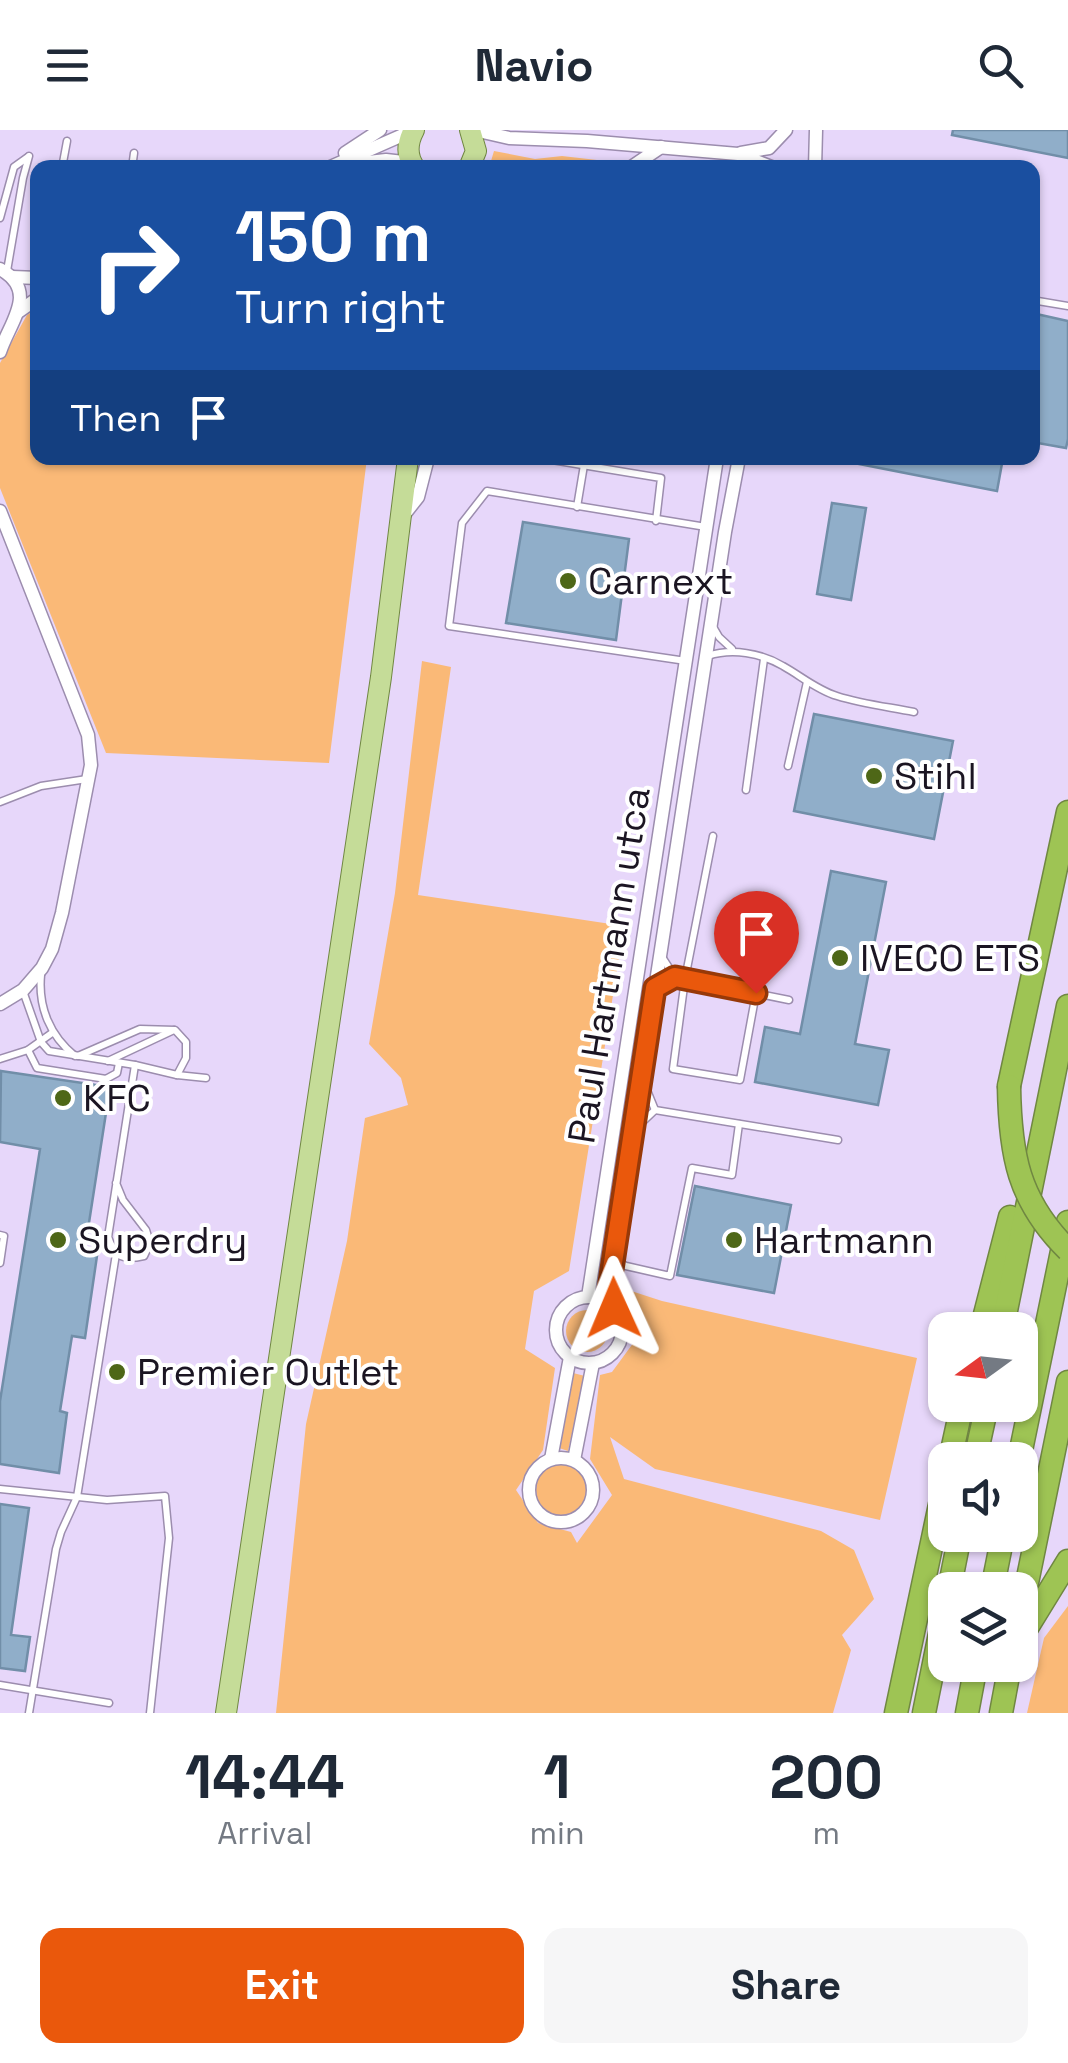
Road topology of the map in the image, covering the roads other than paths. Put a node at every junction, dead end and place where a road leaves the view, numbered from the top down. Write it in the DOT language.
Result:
graph roads {
  1 [pos="380,130"];
  2 [pos="472,130"];
  3 [pos="557,130"];
  4 [pos="786,130"];
  5 [pos="816,130"];
  6 [pos="413,131"];
  7 [pos="586,141"];
  8 [pos="66,142"];
  9 [pos="661,147"];
  10 [pos="134,153"];
  11 [pos="738,154"];
  12 [pos="63,160"];
  13 [pos="133,160"];
  14 [pos="337,160"];
  15 [pos="344,160"];
  16 [pos="412,160"];
  17 [pos="473,160"];
  18 [pos="642,160"];
  19 [pos="753,160"];
  20 [pos="815,160"];
  21 [pos="0,218"];
  22 [pos="6,272"];
  23 [pos="1040,301"];
  24 [pos="30,304"];
  25 [pos="1068,306"];
  26 [pos="18,312"];
  27 [pos="3,334"];
  28 [pos="0,352"];
  29 [pos="407,465"];
  30 [pos="426,465"];
  31 [pos="584,465"];
  32 [pos="716,465"];
  33 [pos="738,465"];
  34 [pos="577,507"];
  35 [pos="0,511"];
  36 [pos="401,518"];
  37 [pos="656,521"];
  38 [pos="707,527"];
  39 [pos="711,621"];
  40 [pos="734,650"];
  41 [pos="707,656"];
  42 [pos="764,659"];
  43 [pos="686,661"];
  44 [pos="807,682"];
  45 [pos="914,712"];
  46 [pos="788,766"];
  47 [pos="88,779"];
  48 [pos="746,790"];
  49 [pos="0,802"];
  50 [pos="1068,812"];
  51 [pos="713,836"];
  52 [pos="660,955"];
  53 [pos="42,968"];
  54 [pos="675,977"];
  55 [pos="685,979"];
  56 [pos="655,988"];
  57 [pos="23,990"];
  58 [pos="756,993"];
  59 [pos="789,1000"];
  60 [pos="0,1004"];
  61 [pos="1068,1006"];
  62 [pos="175,1030"];
  63 [pos="52,1033"];
  64 [pos="41,1042"];
  65 [pos="28,1050"];
  66 [pos="76,1057"];
  67 [pos="0,1059"];
  68 [pos="108,1061"];
  69 [pos="119,1062"];
  70 [pos="134,1065"];
  71 [pos="178,1075"];
  72 [pos="206,1078"];
  73 [pos="642,1078"];
  74 [pos="1048,1099"];
  75 [pos="655,1110"];
  76 [pos="739,1124"];
  77 [pos="634,1131"];
  78 [pos="838,1140"];
  79 [pos="116,1183"];
  80 [pos="1068,1222"];
  81 [pos="0,1236"];
  82 [pos="1068,1250"];
  83 [pos="116,1254"];
  84 [pos="614,1259"];
  85 [pos="0,1263"];
  86 [pos="588,1297"];
  87 [pos="607,1302"];
  88 [pos="986,1312"];
  89 [pos="1006,1312"];
  90 [pos="570,1357"];
  91 [pos="593,1363"];
  92 [pos="1068,1382"];
  93 [pos="1023,1442"];
  94 [pos="552,1459"];
  95 [pos="574,1460"];
  96 [pos="0,1489"];
  97 [pos="77,1497"];
  98 [pos="930,1552"];
  99 [pos="1068,1562"];
  100 [pos="1029,1572"];
  101 [pos="1038,1611"];
  102 [pos="930,1682"];
  103 [pos="972,1682"];
  104 [pos="1007,1682"];
  105 [pos="0,1685"];
  106 [pos="32,1690"];
  107 [pos="110,1703"];
  108 [pos="29,1713"];
  109 [pos="150,1713"];
  110 [pos="226,1713"];
  111 [pos="896,1713"];
  112 [pos="924,1713"];
  113 [pos="966,1713"];
  114 [pos="1001,1713"];
  1 -- 14 [label="street"];
  2 -- 7 [label="street"];
  2 -- 17 [label="main road"];
  3 -- 7 [label="street"];
  4 -- 11 [label="street"];
  5 -- 20 [label="street"];
  6 -- 15 [label="street"];
  6 -- 16 [label="main road"];
  7 -- 9 [label="street"];
  8 -- 12 [label="lane"];
  9 -- 11 [label="street"];
  9 -- 18 [label="street"];
  10 -- 13 [label="lane"];
  11 -- 19 [label="street"];
  21 -- 22 [label="lane"];
  22 -- 26 [label="street"];
  23 -- 25 [label="lane"];
  24 -- 26 [label="street"];
  26 -- 27 [label="street"];
  27 -- 28 [label="street"];
  29 -- 36 [label="main road"];
  30 -- 36 [label="street"];
  31 -- 34 [label="lane"];
  31 -- 37 [label="lane"];
  32 -- 38 [label="street, Paul Hartmann utca"];
  33 -- 39 [label="street, Paul Hartmann utca"];
  34 -- 37 [label="lane"];
  34 -- 43 [label="lane"];
  35 -- 47 [label="street"];
  36 -- 110 [label="main road"];
  37 -- 38 [label="lane"];
  38 -- 43 [label="street, Paul Hartmann utca"];
  39 -- 40 [label="lane"];
  39 -- 41 [label="street, Paul Hartmann utca"];
  40 -- 41 [label="lane"];
  40 -- 42 [label="lane"];
  41 -- 52 [label="street, Paul Hartmann utca"];
  42 -- 44 [label="lane"];
  42 -- 48 [label="lane"];
  43 -- 86 [label="street, Paul Hartmann utca"];
  44 -- 45 [label="lane"];
  44 -- 46 [label="lane"];
  47 -- 49 [label="lane"];
  47 -- 53 [label="street"];
  50 -- 82 [label="highway, bridge"];
  51 -- 55 [label="lane"];
  52 -- 54 [label="lane"];
  52 -- 56 [label="street, Paul Hartmann utca"];
  53 -- 57 [label="street"];
  53 -- 63 [label="lane"];
  54 -- 55 [label="lane"];
  54 -- 56 [label="lane"];
  55 -- 58 [label="lane"];
  55 -- 58 [label="lane"];
  56 -- 73 [label="street, Paul Hartmann utca"];
  57 -- 60 [label="street"];
  57 -- 64 [label="lane"];
  58 -- 59 [label="lane"];
  61 -- 74 [label="highway"];
  62 -- 66 [label="lane"];
  62 -- 68 [label="lane"];
  62 -- 71 [label="lane"];
  63 -- 64 [label="lane"];
  63 -- 66 [label="lane"];
  64 -- 65 [label="lane"];
  64 -- 66 [label="lane"];
  65 -- 67 [label="lane"];
  65 -- 69 [label="lane"];
  66 -- 68 [label="lane"];
  68 -- 69 [label="lane"];
  69 -- 70 [label="lane"];
  70 -- 71 [label="lane"];
  70 -- 79 [label="lane"];
  71 -- 72 [label="lane"];
  73 -- 75 [label="lane"];
  73 -- 77 [label="street, Paul Hartmann utca"];
  74 -- 88 [label="highway"];
  74 -- 89 [label="highway"];
  75 -- 76 [label="lane"];
  75 -- 77 [label="lane"];
  76 -- 78 [label="lane"];
  76 -- 84 [label="lane"];
  77 -- 84 [label="street, Paul Hartmann utca"];
  79 -- 83 [label="lane"];
  79 -- 83 [label="lane"];
  80 -- 93 [label="highway"];
  81 -- 85 [label="lane"];
  83 -- 97 [label="lane"];
  84 -- 87 [label="street, Paul Hartmann utca"];
  86 -- 87 [label="street"];
  86 -- 90 [label="street"];
  87 -- 91 [label="street"];
  90 -- 91 [label="street"];
  90 -- 94 [label="street"];
  91 -- 95 [label="street"];
  92 -- 100 [label="highway"];
  94 -- 95 [label="street"];
  94 -- 95 [label="street"];
  96 -- 97 [label="lane"];
  97 -- 106 [label="lane"];
  97 -- 109 [label="lane"];
  98 -- 111 [label="highway"];
  99 -- 101 [label="highway"];
  102 -- 112 [label="highway"];
  103 -- 113 [label="highway"];
  104 -- 114 [label="highway"];
  105 -- 106 [label="lane"];
  106 -- 107 [label="lane"];
  106 -- 108 [label="lane"];
}
